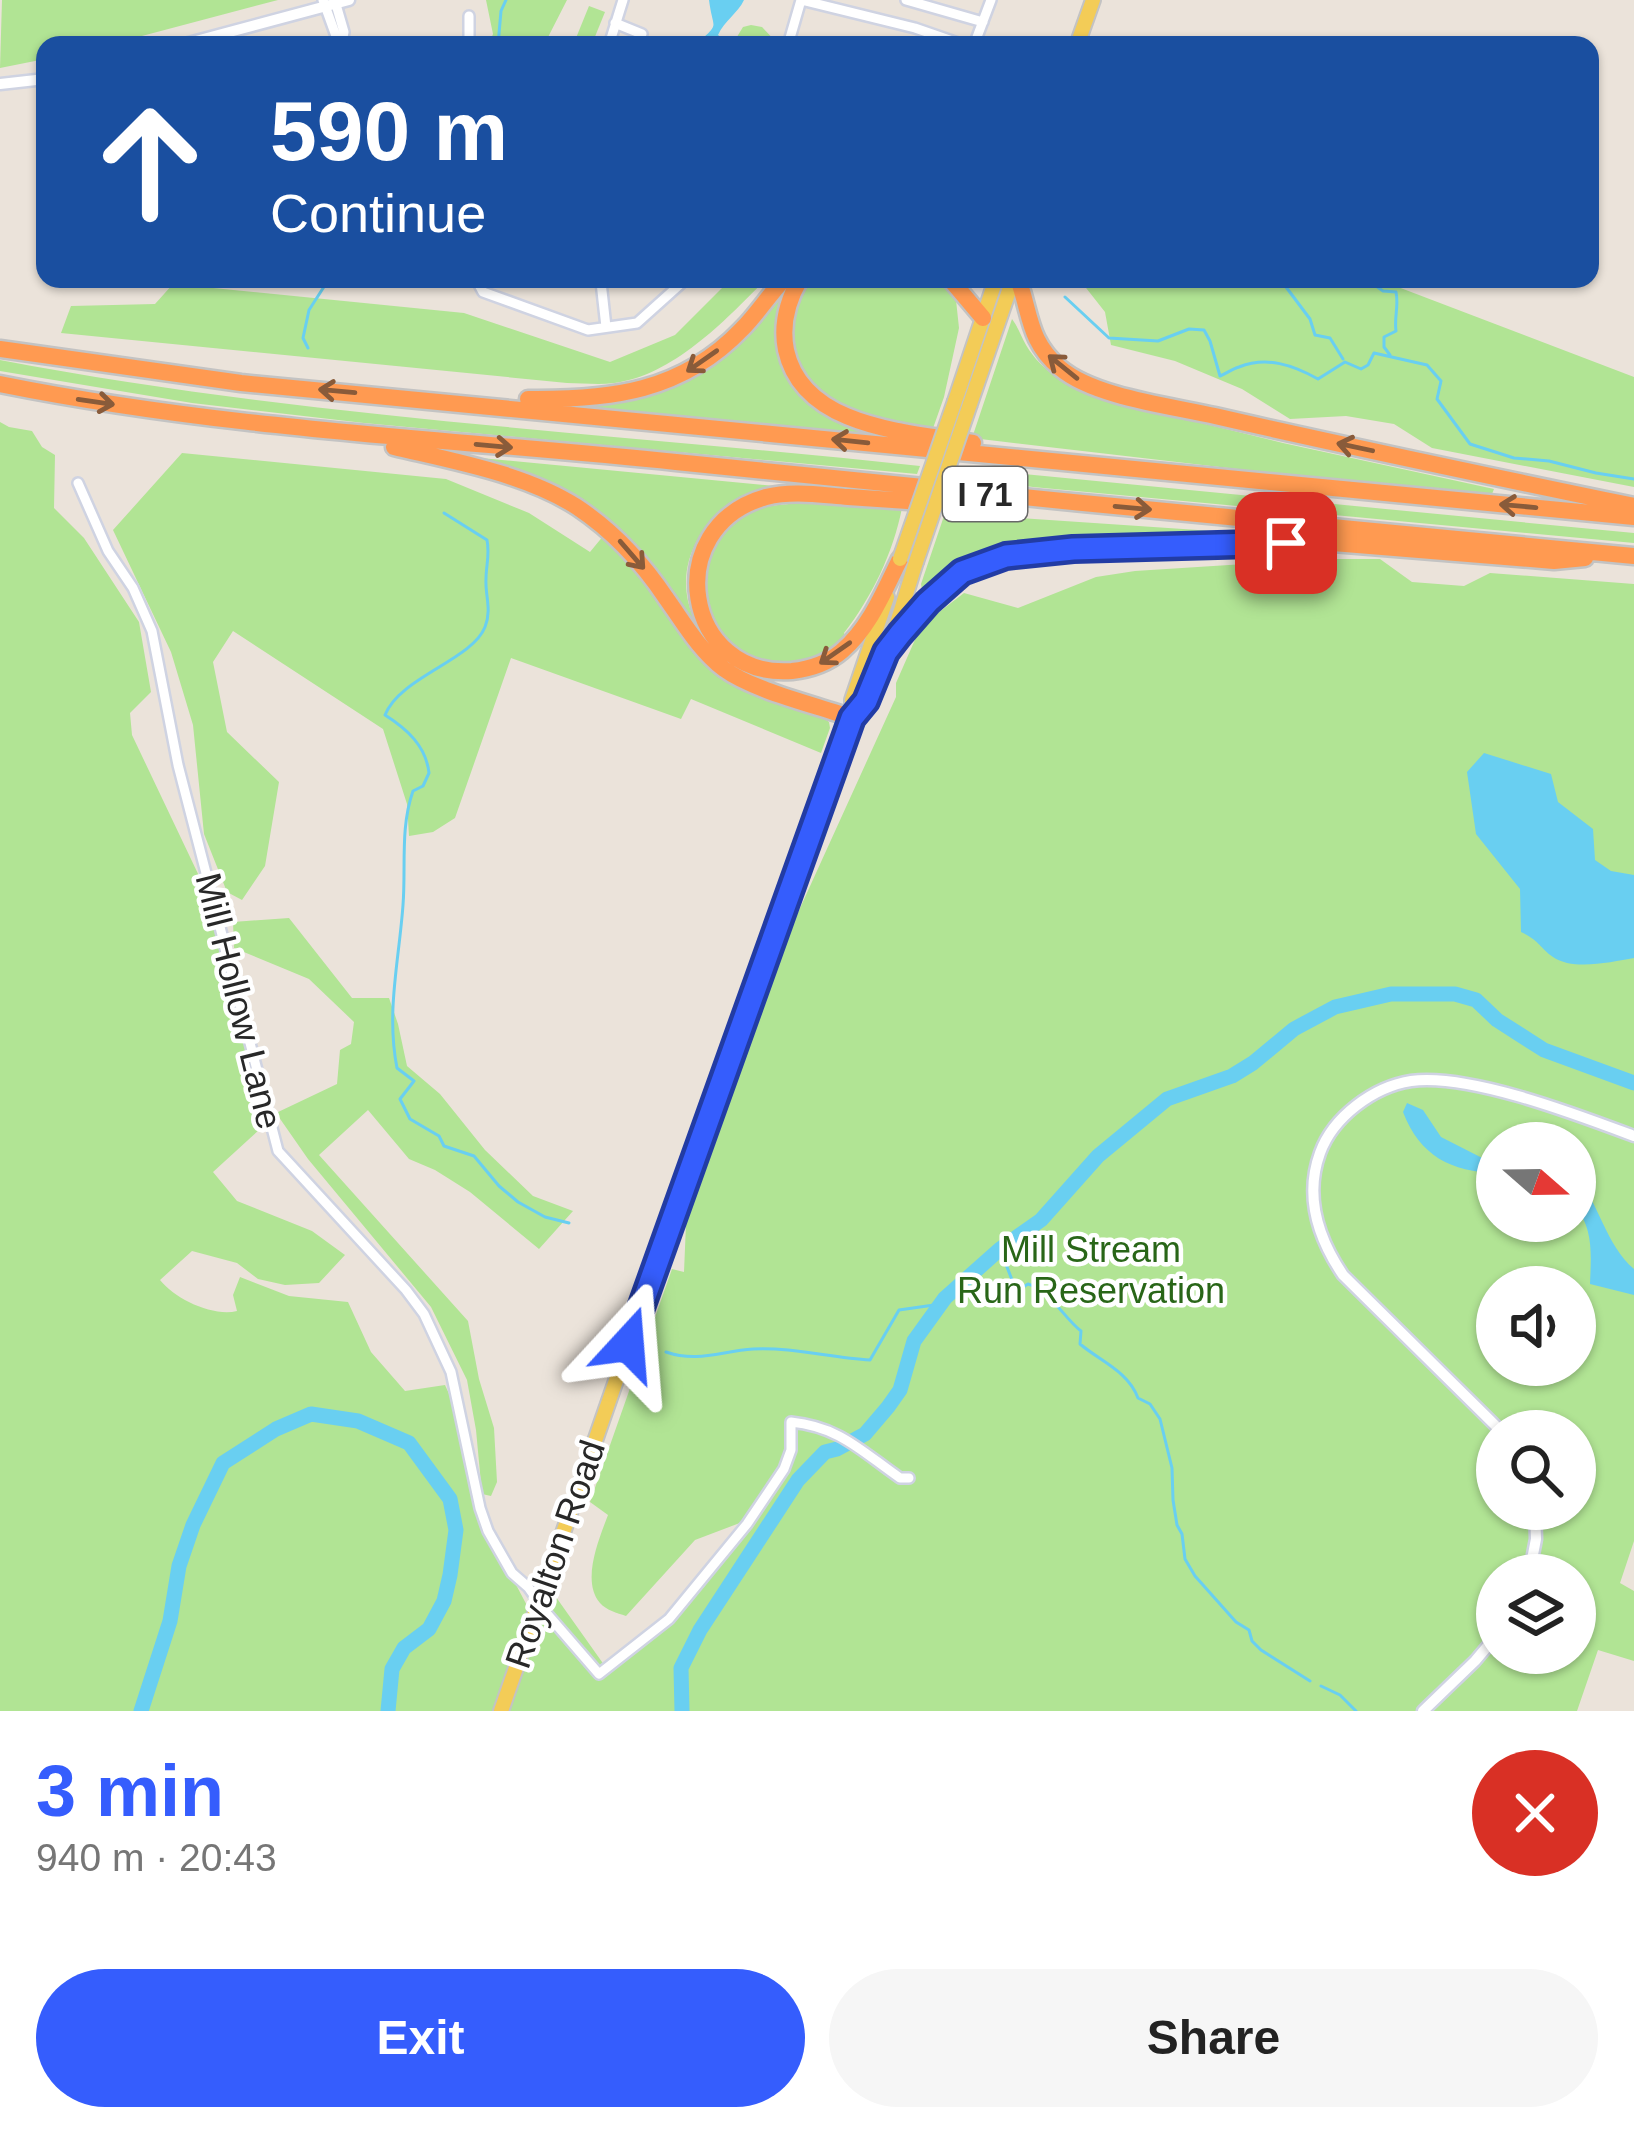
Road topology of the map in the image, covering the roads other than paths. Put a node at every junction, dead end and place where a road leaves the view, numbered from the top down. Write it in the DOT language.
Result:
graph roads {
  1 [pos="623,0"];
  2 [pos="801,0"];
  3 [pos="906,0"];
  4 [pos="991,0"];
  5 [pos="1093,0"];
  6 [pos="333,2"];
  7 [pos="469,16"];
  8 [pos="983,22"];
  9 [pos="615,23"];
  10 [pos="213,36"];
  11 [pos="343,36"];
  12 [pos="469,36"];
  13 [pos="611,36"];
  14 [pos="641,36"];
  15 [pos="791,36"];
  16 [pos="938,36"];
  17 [pos="978,36"];
  18 [pos="1080,36"];
  19 [pos="36,80"];
  20 [pos="0,84"];
  21 [pos="481,288"];
  22 [pos="602,288"];
  23 [pos="676,288"];
  24 [pos="777,288"];
  25 [pos="796,288"];
  26 [pos="957,288"];
  27 [pos="993,288"];
  28 [pos="1011,288"];
  29 [pos="1018,288"];
  30 [pos="982,318"];
  31 [pos="606,327"];
  32 [pos="0,349"];
  33 [pos="0,384"];
  34 [pos="406,397"];
  35 [pos="963,403"];
  36 [pos="335,433"];
  37 [pos="1092,465"];
  38 [pos="78,483"];
  39 [pos="1073,503"];
  40 [pos="1634,506"];
  41 [pos="1634,517"];
  42 [pos="1610,553"];
  43 [pos="1634,556"];
  44 [pos="908,560"];
  45 [pos="886,652"];
  46 [pos="852,718"];
  47 [pos="1634,1136"];
  48 [pos="1480,1410"];
  49 [pos="909,1478"];
  50 [pos="538,1602"];
  51 [pos="1476,1660"];
  52 [pos="501,1711"];
  53 [pos="1423,1711"];
  1 -- 9 [label="street"];
  2 -- 15 [label="street"];
  2 -- 16 [label="street"];
  3 -- 8 [label="street"];
  4 -- 8 [label="street"];
  5 -- 18 [label="main road"];
  6 -- 10 [label="street"];
  6 -- 11 [label="street"];
  7 -- 12 [label="street"];
  8 -- 17 [label="street"];
  9 -- 13 [label="street"];
  9 -- 14 [label="street"];
  19 -- 20 [label="street"];
  21 -- 31 [label="street"];
  22 -- 31 [label="street"];
  23 -- 31 [label="street"];
  24 -- 34 [label="highway, one-way"];
  25 -- 37 [label="highway"];
  26 -- 30 [label="highway"];
  27 -- 30 [label="main road, Royalton Road"];
  28 -- 35 [label="main road, Royalton Road"];
  40 -- 29 [label="highway, one-way"];
  30 -- 35 [label="main road, Royalton Road"];
  34 -- 32 [label="highway, I 71, one-way"];
  33 -- 36 [label="highway, I 71, one-way"];
  37 -- 34 [label="highway, I 71, one-way"];
  35 -- 44 [label="main road, Royalton Road, bridge"];
  36 -- 39 [label="highway, I 71, one-way"];
  36 -- 46 [label="highway, one-way"];
  41 -- 37 [label="highway, I 71, one-way"];
  38 -- 50 [label="street, Mill Hollow Lane"];
  39 -- 42 [label="highway, I 71, one-way"];
  44 -- 39 [label="highway, one-way"];
  42 -- 43 [label="highway, I 71"];
  42 -- 45 [label="highway"];
  44 -- 45 [label="main road, Royalton Road"];
  44 -- 46 [label="main road, Royalton Road"];
  45 -- 46 [label="main road, Royalton Road"];
  46 -- 50 [label="main road, Royalton Road"];
  47 -- 48 [label="street"];
  49 -- 50 [label="street, Mill Hollow Lane"];
  50 -- 52 [label="main road, Royalton Road"];
  51 -- 53 [label="street"];
}
